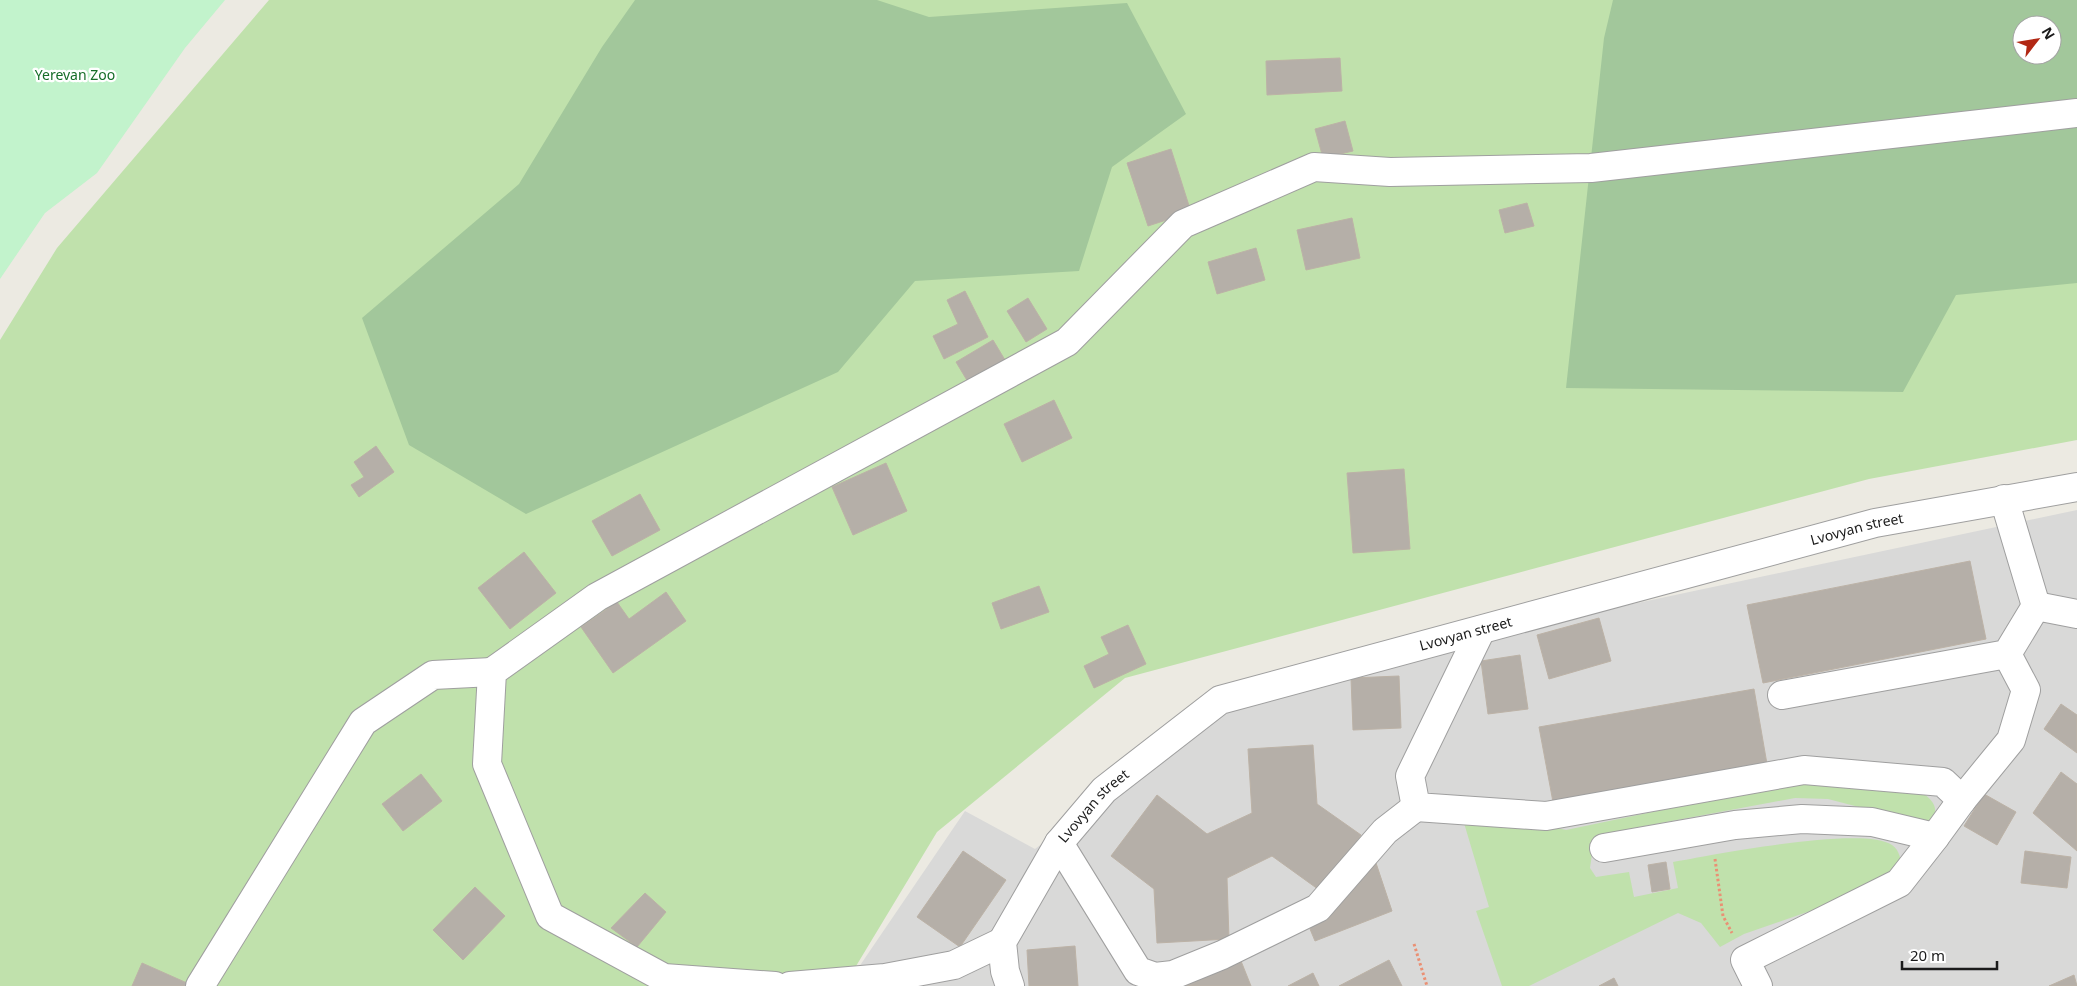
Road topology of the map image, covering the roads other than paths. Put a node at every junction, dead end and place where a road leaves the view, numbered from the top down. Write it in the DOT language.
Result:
graph roads {
  1 [pos="2077,113"];
  2 [pos="2077,487"];
  3 [pos="2004,499"];
  4 [pos="2036,606"];
  5 [pos="2077,614"];
  6 [pos="1481,630"];
  7 [pos="2006,654"];
  8 [pos="492,672"];
  9 [pos="1782,695"];
  10 [pos="1962,800"];
  11 [pos="1416,807"];
  12 [pos="1935,837"];
  13 [pos="1059,843"];
  14 [pos="1604,848"];
  15 [pos="1002,942"];
  16 [pos="200,986"];
  17 [pos="775,986"];
  18 [pos="790,986"];
  19 [pos="1010,986"];
  20 [pos="1758,986"];
  1 -- 8 [label="street"];
  2 -- 3 [label="street, Lvovyan street"];
  3 -- 4 [label="street"];
  3 -- 6 [label="street, Lvovyan street"];
  4 -- 5 [label="street"];
  4 -- 7 [label="street"];
  6 -- 11 [label="street"];
  6 -- 13 [label="street, Lvovyan street"];
  7 -- 9 [label="street"];
  7 -- 10 [label="street"];
  8 -- 16 [label="street"];
  8 -- 17 [label="street"];
  10 -- 11 [label="street"];
  10 -- 12 [label="street"];
  11 -- 13 [label="street"];
  12 -- 14 [label="street"];
  12 -- 20 [label="street"];
  13 -- 15 [label="street, Lvovyan street"];
  15 -- 18 [label="street"];
  15 -- 19 [label="street"];
}
